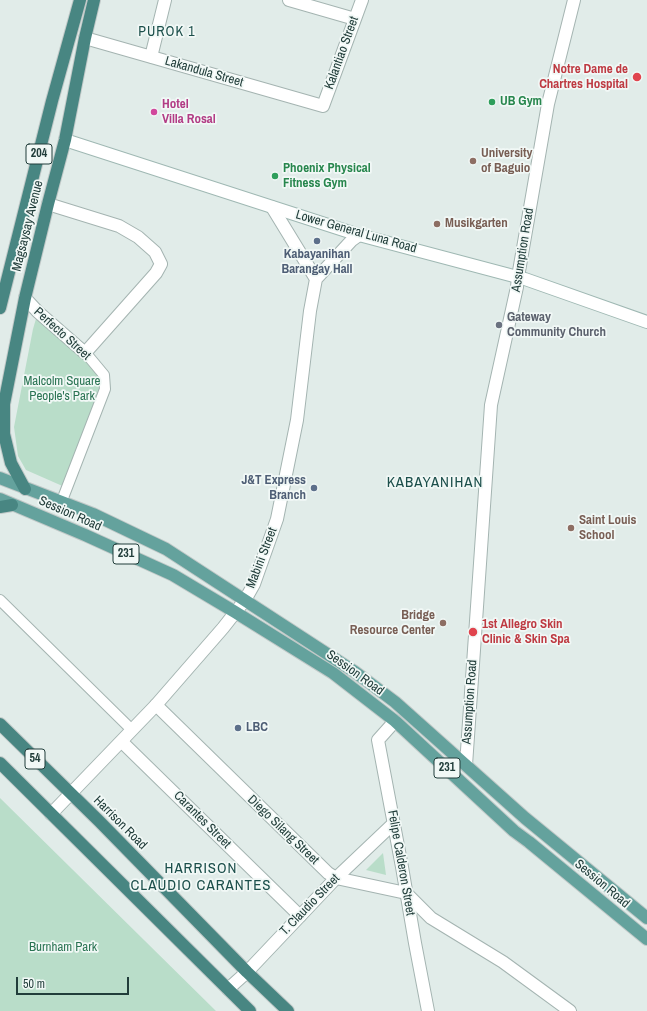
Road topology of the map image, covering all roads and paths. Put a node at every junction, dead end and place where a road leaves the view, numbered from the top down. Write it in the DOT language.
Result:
graph roads {
  1 [pos="80,0"];
  2 [pos="94,0"];
  3 [pos="165,0"];
  4 [pos="289,0"];
  5 [pos="362,0"];
  6 [pos="574,0"];
  7 [pos="354,19"];
  8 [pos="85,38"];
  9 [pos="152,57"];
  10 [pos="323,106"];
  11 [pos="65,140"];
  12 [pos="48,204"];
  13 [pos="272,207"];
  14 [pos="359,235"];
  15 [pos="522,278"];
  16 [pos="316,279"];
  17 [pos="25,298"];
  18 [pos="0,308"];
  19 [pos="647,322"];
  20 [pos="85,353"];
  21 [pos="2,408"];
  22 [pos="0,478"];
  23 [pos="25,489"];
  24 [pos="0,499"];
  25 [pos="61,503"];
  26 [pos="12,505"];
  27 [pos="0,507"];
  28 [pos="0,514"];
  29 [pos="0,600"];
  30 [pos="245,600"];
  31 [pos="235,612"];
  32 [pos="156,705"];
  33 [pos="395,721"];
  34 [pos="0,724"];
  35 [pos="132,730"];
  36 [pos="122,742"];
  37 [pos="0,763"];
  38 [pos="466,765"];
  39 [pos="71,794"];
  40 [pos="51,814"];
  41 [pos="394,823"];
  42 [pos="336,878"];
  43 [pos="406,893"];
  44 [pos="300,916"];
  45 [pos="647,918"];
  46 [pos="647,939"];
  47 [pos="247,972"];
  48 [pos="228,989"];
  49 [pos="250,1011"];
  50 [pos="288,1011"];
  51 [pos="428,1011"];
  52 [pos="570,1011"];
  1 -- 18 [label="highway, Magsaysay Avenue / 204"];
  2 -- 8 [label="highway, Magsaysay Avenue / 204"];
  3 -- 9 [label="street"];
  4 -- 7 [label="street"];
  5 -- 7 [label="street, Kalantiao Street"];
  6 -- 15 [label="street, Assumption Road"];
  7 -- 10 [label="street, Kalantiao Street"];
  8 -- 9 [label="street, Lakandula Street"];
  8 -- 11 [label="highway, Magsaysay Avenue / 204"];
  9 -- 10 [label="street, Lakandula Street"];
  11 -- 12 [label="highway, Magsaysay Avenue / 204"];
  11 -- 13 [label="street, Lower General Luna Road"];
  12 -- 17 [label="highway, Magsaysay Avenue / 204"];
  12 -- 20 [label="street"];
  13 -- 14 [label="street, Lower General Luna Road"];
  13 -- 16 [label="street"];
  14 -- 15 [label="street, Lower General Luna Road"];
  14 -- 16 [label="street"];
  15 -- 19 [label="street, Lower General Luna Road"];
  15 -- 38 [label="street, Assumption Road"];
  16 -- 30 [label="street, Mabini Street"];
  17 -- 20 [label="street, Perfecto Street"];
  17 -- 21 [label="highway, Magsaysay Avenue / 204"];
  20 -- 25 [label="street, Perfecto Street"];
  21 -- 23 [label="highway, Magsaysay Avenue"];
  22 -- 23 [label="main road, Session Road / 231"];
  23 -- 25 [label="main road, Session Road / 231"];
  24 -- 26 [label="main road, Session Road / 231"];
  25 -- 30 [label="main road, Session Road / 231"];
  26 -- 27 [label="highway"];
  26 -- 28 [label="street"];
  26 -- 31 [label="main road, Session Road / 231"];
  29 -- 35 [label="street"];
  30 -- 31 [label="street, Mabini Street"];
  30 -- 38 [label="main road, Session Road / 231"];
  31 -- 32 [label="street, Mabini Street"];
  31 -- 33 [label="main road, Session Road / 231"];
  32 -- 35 [label="street, Mabini Street"];
  32 -- 42 [label="street, Diego Silang Street"];
  33 -- 41 [label="street, Felipe Calderon Street"];
  33 -- 46 [label="main road, Session Road / 231"];
  34 -- 39 [label="highway, Harrison Road / 54"];
  35 -- 36 [label="street, Mabini Street"];
  36 -- 39 [label="street, Mabini Street"];
  36 -- 44 [label="street, Carantes Street"];
  37 -- 40 [label="highway, 54"];
  38 -- 45 [label="main road, Session Road / 231"];
  39 -- 40 [label="street, Mabini Street"];
  39 -- 47 [label="highway, Harrison Road / 54"];
  40 -- 48 [label="highway, 54"];
  41 -- 42 [label="street, T. Claudio Street"];
  41 -- 43 [label="street, Felipe Calderon Street"];
  42 -- 43 [label="street, Diego Silang Street"];
  42 -- 44 [label="street, T. Claudio Street"];
  43 -- 51 [label="street, Felipe Calderon Street"];
  43 -- 52 [label="street"];
  44 -- 47 [label="street, T. Claudio Street"];
  47 -- 48 [label="street, T. Claudio Street"];
  47 -- 50 [label="highway, Harrison Road / 54"];
  48 -- 49 [label="highway, 54"];
}
